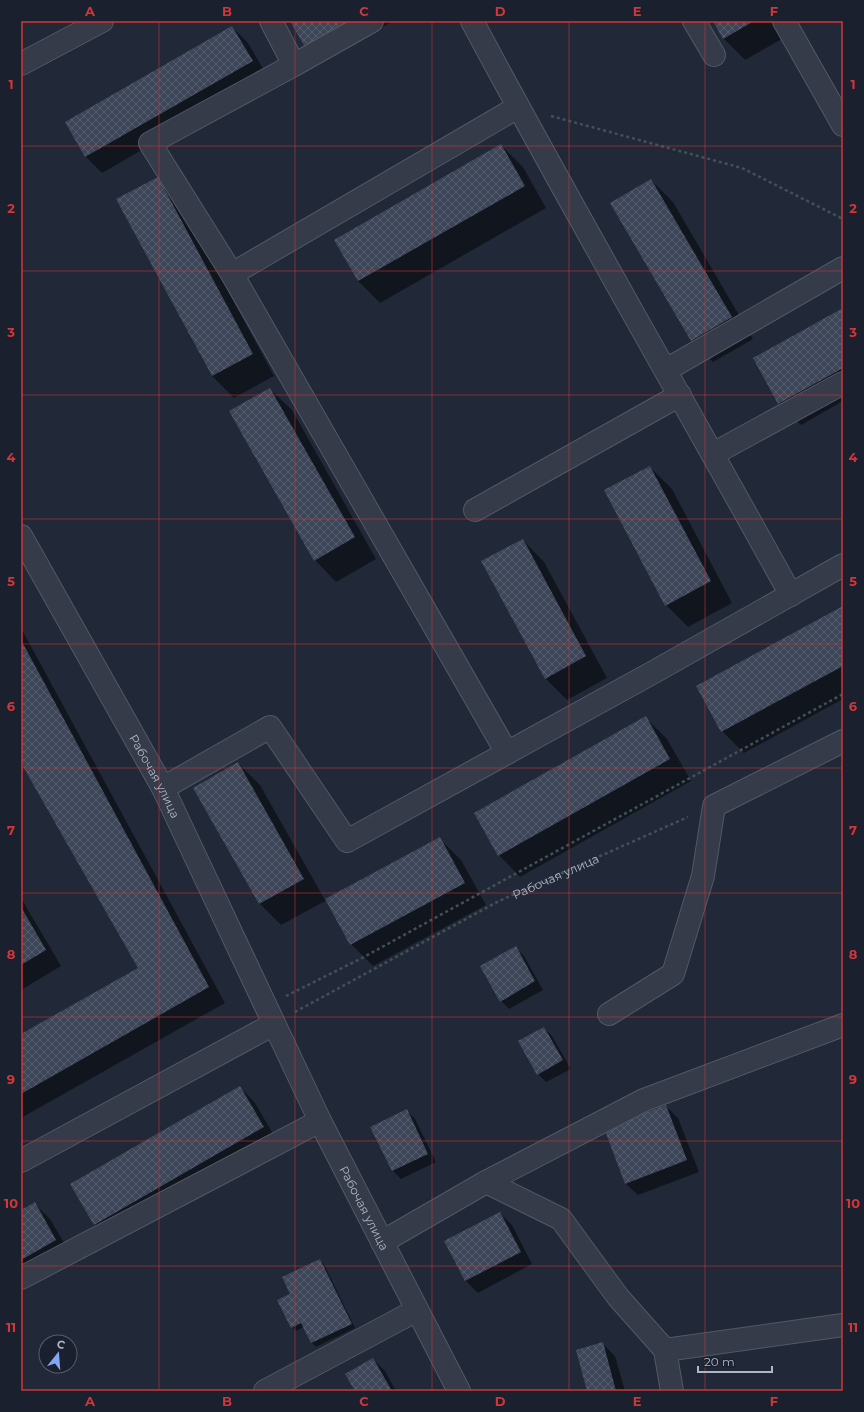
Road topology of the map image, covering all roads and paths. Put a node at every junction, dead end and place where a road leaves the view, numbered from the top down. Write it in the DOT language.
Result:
graph roads {
  1 [pos="102,21"];
  2 [pos="271,21"];
  3 [pos="372,21"];
  4 [pos="472,21"];
  5 [pos="694,21"];
  6 [pos="784,21"];
  7 [pos="714,56"];
  8 [pos="21,64"];
  9 [pos="294,65"];
  10 [pos="518,107"];
  11 [pos="843,125"];
  12 [pos="843,219"];
  13 [pos="843,268"];
  14 [pos="232,274"];
  15 [pos="666,370"];
  16 [pos="843,383"];
  17 [pos="680,395"];
  18 [pos="713,454"];
  19 [pos="476,510"];
  20 [pos="21,536"];
  21 [pos="843,565"];
  22 [pos="791,595"];
  23 [pos="843,694"];
  24 [pos="843,741"];
  25 [pos="507,753"];
  26 [pos="163,788"];
  27 [pos="714,806"];
  28 [pos="279,1000"];
  29 [pos="609,1014"];
  30 [pos="274,1024"];
  31 [pos="843,1025"];
  32 [pos="320,1121"];
  33 [pos="21,1161"];
  34 [pos="486,1182"];
  35 [pos="382,1242"];
  36 [pos="21,1278"];
  37 [pos="417,1310"];
  38 [pos="843,1325"];
  39 [pos="664,1350"];
  40 [pos="265,1391"];
  41 [pos="459,1391"];
  42 [pos="672,1391"];
  1 -- 8 [label="street"];
  2 -- 9 [label="street"];
  3 -- 9 [label="street"];
  4 -- 10 [label="street"];
  5 -- 7 [label="street"];
  6 -- 11 [label="street"];
  9 -- 14 [label="street"];
  10 -- 12 [label="path"];
  10 -- 14 [label="street"];
  10 -- 15 [label="street"];
  13 -- 15 [label="street"];
  14 -- 25 [label="street"];
  15 -- 17 [label="street"];
  16 -- 18 [label="street"];
  17 -- 18 [label="street"];
  17 -- 19 [label="street"];
  18 -- 22 [label="street"];
  20 -- 26 [label="street, Рабочая улица"];
  21 -- 22 [label="street"];
  22 -- 25 [label="street"];
  23 -- 28 [label="path"];
  24 -- 27 [label="street"];
  25 -- 26 [label="street"];
  26 -- 30 [label="street, Рабочая улица"];
  27 -- 29 [label="street"];
  27 -- 30 [label="path, Рабочая улица"];
  30 -- 32 [label="street, Рабочая улица"];
  30 -- 33 [label="street"];
  31 -- 34 [label="street"];
  32 -- 35 [label="street, Рабочая улица"];
  32 -- 36 [label="street"];
  34 -- 35 [label="street"];
  34 -- 39 [label="street"];
  35 -- 37 [label="street, Рабочая улица"];
  37 -- 40 [label="street"];
  37 -- 41 [label="street, Рабочая улица"];
  38 -- 39 [label="street"];
  39 -- 42 [label="street"];
}
